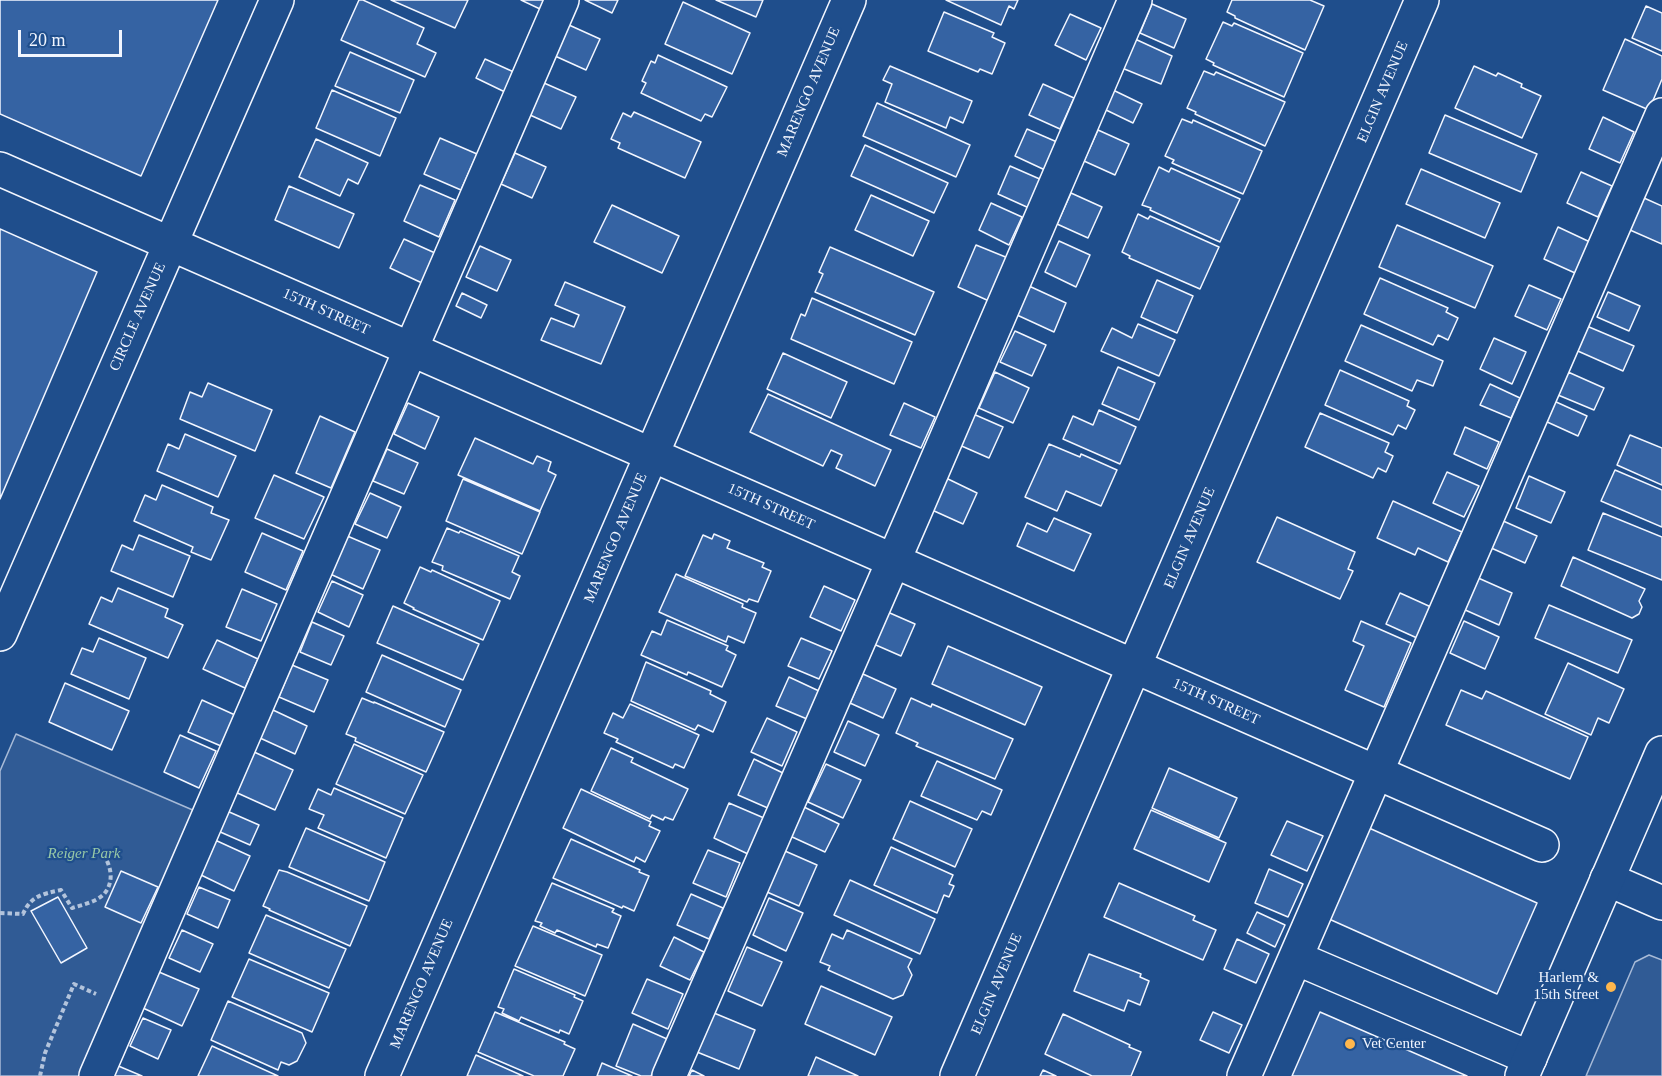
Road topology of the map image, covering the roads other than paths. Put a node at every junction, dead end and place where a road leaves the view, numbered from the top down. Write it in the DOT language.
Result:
graph roads {
  1 [pos="277,0"];
  2 [pos="562,0"];
  3 [pos="849,0"];
  4 [pos="1135,0"];
  5 [pos="1422,0"];
  6 [pos="1662,115"];
  7 [pos="0,169"];
  8 [pos="170,243"];
  9 [pos="411,349"];
  10 [pos="652,454"];
  11 [pos="894,560"];
  12 [pos="0,634"];
  13 [pos="1134,666"];
  14 [pos="1662,753"];
  15 [pos="1377,772"];
  16 [pos="1542,845"];
  17 [pos="1607,879"];
  18 [pos="1662,903"];
  19 [pos="1296,958"];
  20 [pos="1526,1067"];
  21 [pos="96,1076"];
  22 [pos="382,1076"];
  23 [pos="669,1076"];
  24 [pos="957,1076"];
  25 [pos="1244,1076"];
  1 -- 8 [label="street, CIRCLE AVENUE"];
  2 -- 9 [label="street"];
  3 -- 10 [label="street, MARENGO AVENUE"];
  4 -- 11 [label="street"];
  5 -- 13 [label="street, ELGIN AVENUE"];
  6 -- 15 [label="street"];
  7 -- 8 [label="street, 15TH STREET"];
  8 -- 9 [label="street, 15TH STREET"];
  8 -- 12 [label="street, CIRCLE AVENUE"];
  9 -- 10 [label="street, 15TH STREET"];
  9 -- 21 [label="street"];
  10 -- 11 [label="street, 15TH STREET"];
  10 -- 22 [label="street, MARENGO AVENUE"];
  11 -- 13 [label="street, 15TH STREET"];
  11 -- 23 [label="street"];
  13 -- 15 [label="street, 15TH STREET"];
  13 -- 24 [label="street, ELGIN AVENUE"];
  14 -- 17 [label="street"];
  15 -- 16 [label="street, 15TH STREET"];
  15 -- 19 [label="street"];
  17 -- 18 [label="street"];
  17 -- 20 [label="street"];
  19 -- 20 [label="street"];
  19 -- 25 [label="street"];
}
